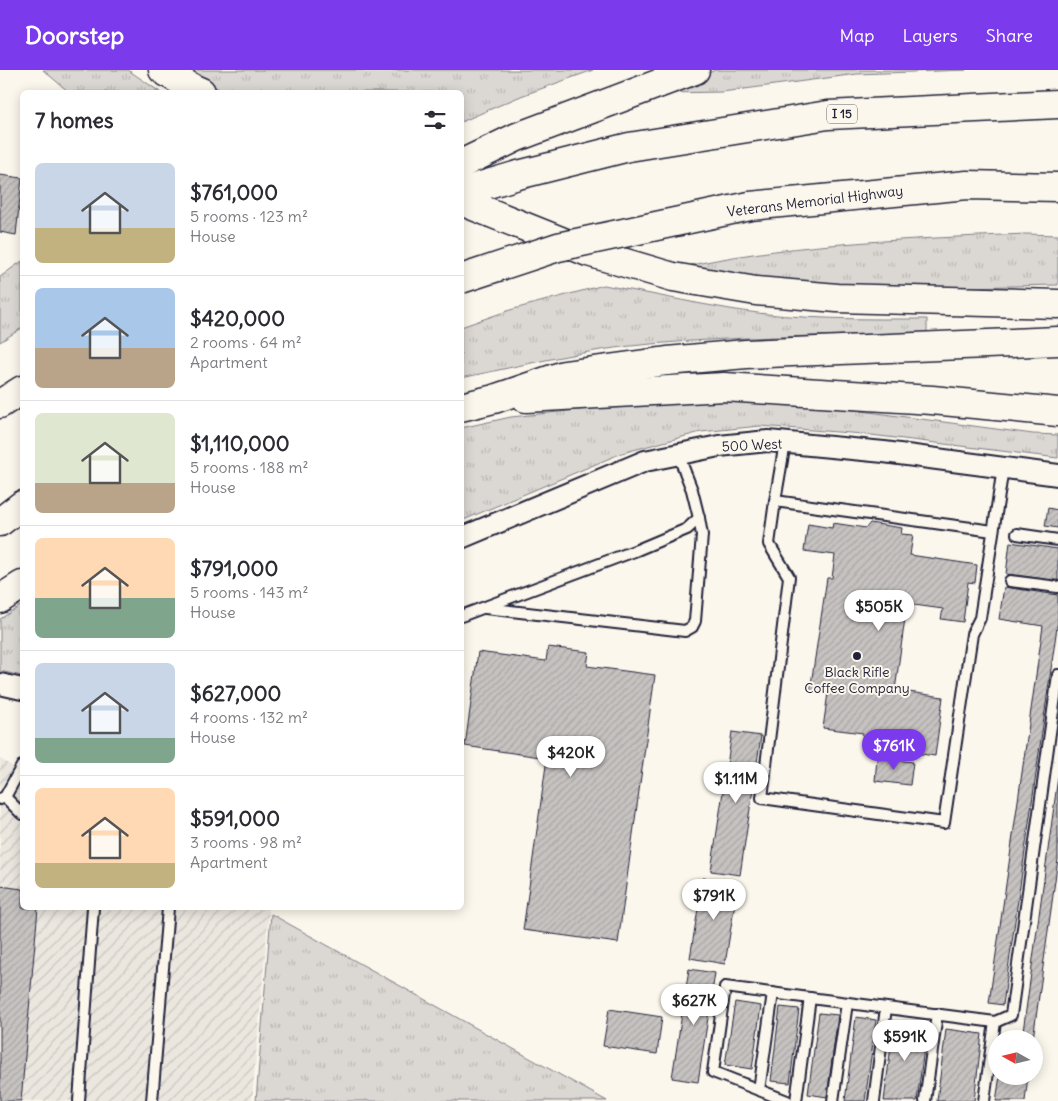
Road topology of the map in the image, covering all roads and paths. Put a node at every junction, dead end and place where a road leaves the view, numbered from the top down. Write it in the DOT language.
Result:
graph roads {
  1 [pos="163,70"];
  2 [pos="696,70"];
  3 [pos="196,90"];
  4 [pos="1058,104"];
  5 [pos="464,163"];
  6 [pos="1058,187"];
  7 [pos="464,191"];
  8 [pos="464,202"];
  9 [pos="464,278"];
  10 [pos="1058,304"];
  11 [pos="1058,341"];
  12 [pos="20,391"];
  13 [pos="494,400"];
  14 [pos="0,404"];
  15 [pos="464,406"];
  16 [pos="1058,412"];
  17 [pos="785,443"];
  18 [pos="678,454"];
  19 [pos="1003,468"];
  20 [pos="1058,475"];
  21 [pos="775,501"];
  22 [pos="20,507"];
  23 [pos="699,518"];
  24 [pos="0,522"];
  25 [pos="993,531"];
  26 [pos="1017,534"];
  27 [pos="464,537"];
  28 [pos="1058,540"];
  29 [pos="1010,581"];
  30 [pos="20,586"];
  31 [pos="1058,588"];
  32 [pos="0,599"];
  33 [pos="481,607"];
  34 [pos="464,615"];
  35 [pos="1058,675"];
  36 [pos="0,684"];
  37 [pos="20,689"];
  38 [pos="20,769"];
  39 [pos="2,798"];
  40 [pos="20,812"];
  41 [pos="93,910"];
  42 [pos="168,910"];
  43 [pos="773,993"];
  44 [pos="810,998"];
  45 [pos="847,1003"];
  46 [pos="886,1008"];
  47 [pos="937,1014"];
  48 [pos="996,1022"];
  49 [pos="759,1090"];
  50 [pos="79,1101"];
  51 [pos="152,1101"];
  52 [pos="787,1101"];
  53 [pos="796,1101"];
  54 [pos="833,1101"];
  55 [pos="874,1101"];
  56 [pos="925,1101"];
  57 [pos="984,1101"];
  1 -- 3 [label="highway"];
  2 -- 5 [label="highway"];
  4 -- 7 [label="highway, I 15"];
  6 -- 9 [label="highway, Veterans Memorial Highway, bridge"];
  8 -- 10 [label="highway"];
  11 -- 13 [label="highway"];
  12 -- 14 [label="highway"];
  13 -- 15 [label="highway"];
  13 -- 16 [label="highway"];
  17 -- 18 [label="street, 500 West"];
  17 -- 19 [label="street, 500 West"];
  17 -- 21 [label="lane"];
  18 -- 23 [label="lane"];
  18 -- 27 [label="street, 500 West"];
  19 -- 20 [label="street, 500 West"];
  19 -- 25 [label="lane"];
  21 -- 25 [label="lane"];
  21 -- 25 [label="lane"];
  22 -- 24 [label="highway"];
  23 -- 33 [label="lane"];
  23 -- 33 [label="lane"];
  26 -- 28 [label="lane"];
  29 -- 31 [label="lane"];
  30 -- 32 [label="highway"];
  33 -- 34 [label="lane"];
  35 -- 48 [label="lane"];
  36 -- 37 [label="street"];
  38 -- 39 [label="lane"];
  39 -- 40 [label="lane"];
  41 -- 50 [label="lane"];
  42 -- 51 [label="lane"];
  43 -- 44 [label="lane"];
  43 -- 49 [label="lane"];
  43 -- 49 [label="lane"];
  44 -- 45 [label="lane"];
  44 -- 53 [label="lane"];
  45 -- 46 [label="lane"];
  45 -- 54 [label="lane"];
  46 -- 47 [label="lane"];
  46 -- 55 [label="lane"];
  47 -- 48 [label="lane"];
  47 -- 56 [label="lane"];
  48 -- 57 [label="lane"];
  49 -- 52 [label="lane"];
}
